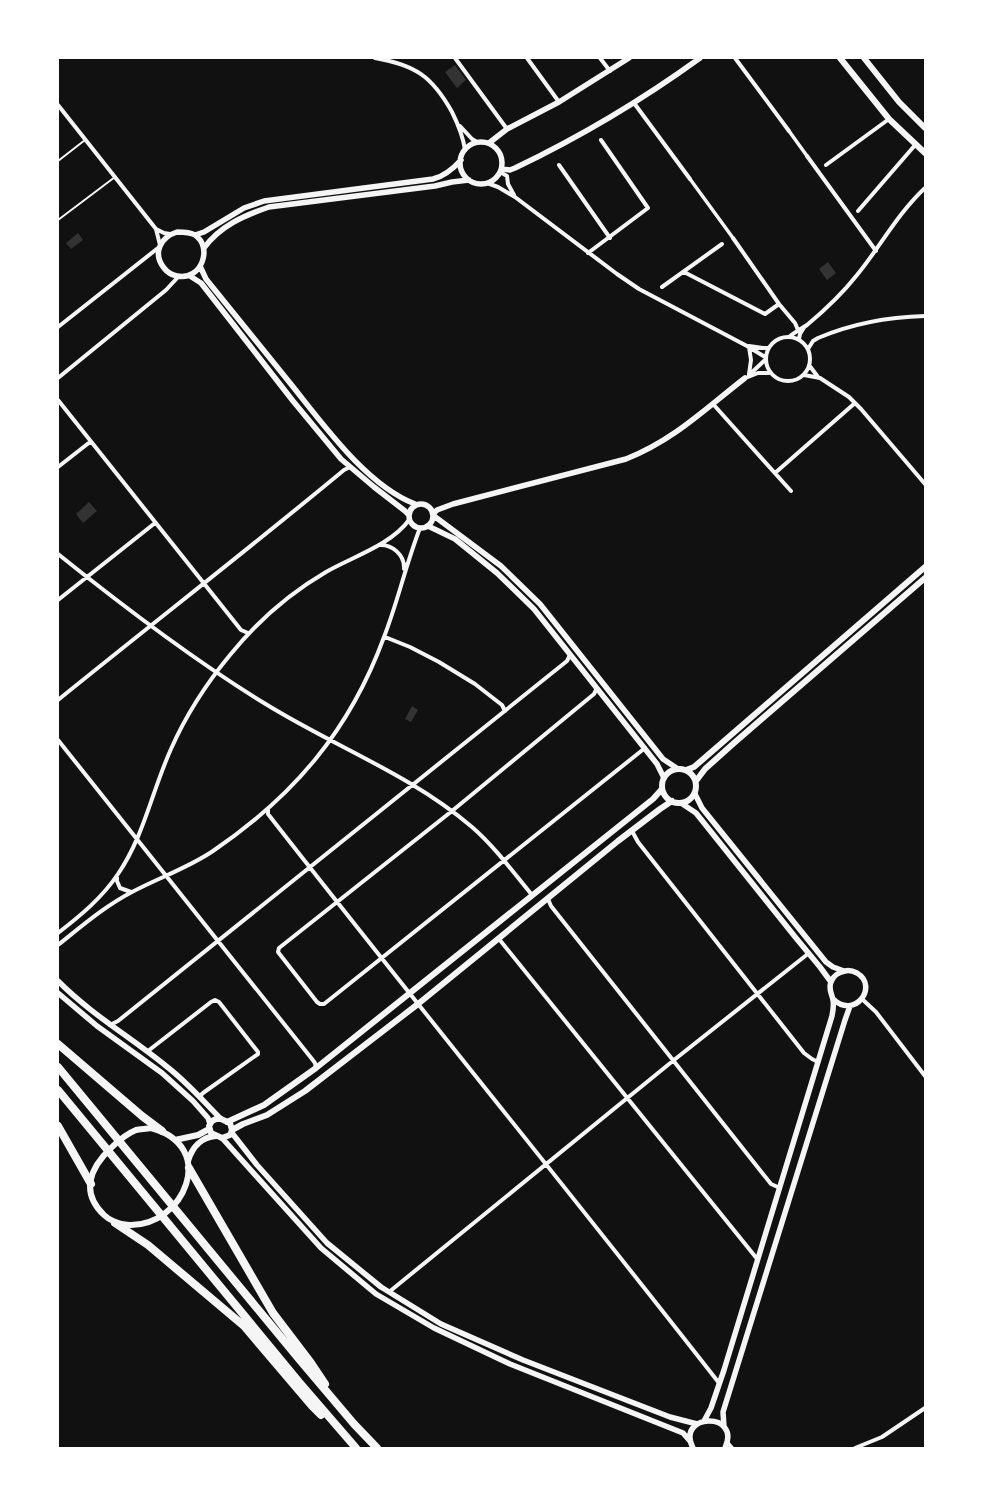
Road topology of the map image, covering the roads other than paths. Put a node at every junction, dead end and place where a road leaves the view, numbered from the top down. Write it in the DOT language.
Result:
graph roads {
  1 [pos="375,58"];
  2 [pos="455,58"];
  3 [pos="527,58"];
  4 [pos="600,58"];
  5 [pos="629,58"];
  6 [pos="700,58"];
  7 [pos="735,58"];
  8 [pos="840,58"];
  9 [pos="864,58"];
  10 [pos="610,71"];
  11 [pos="559,102"];
  12 [pos="634,103"];
  13 [pos="58,105"];
  14 [pos="889,119"];
  15 [pos="458,125"];
  16 [pos="925,128"];
  17 [pos="507,129"];
  18 [pos="789,131"];
  19 [pos="85,140"];
  20 [pos="601,140"];
  21 [pos="477,142"];
  22 [pos="489,143"];
  23 [pos="916,144"];
  24 [pos="465,150"];
  25 [pos="925,153"];
  26 [pos="807,156"];
  27 [pos="460,160"];
  28 [pos="58,161"];
  29 [pos="559,165"];
  30 [pos="826,165"];
  31 [pos="501,170"];
  32 [pos="115,177"];
  33 [pos="690,179"];
  34 [pos="469,180"];
  35 [pos="487,183"];
  36 [pos="925,188"];
  37 [pos="515,197"];
  38 [pos="858,211"];
  39 [pos="58,220"];
  40 [pos="156,229"];
  41 [pos="170,234"];
  42 [pos="195,235"];
  43 [pos="610,238"];
  44 [pos="733,238"];
  45 [pos="722,244"];
  46 [pos="159,246"];
  47 [pos="204,248"];
  48 [pos="876,251"];
  49 [pos="588,253"];
  50 [pos="200,266"];
  51 [pos="684,272"];
  52 [pos="179,276"];
  53 [pos="190,276"];
  54 [pos="662,287"];
  55 [pos="779,304"];
  56 [pos="925,316"];
  57 [pos="805,326"];
  58 [pos="58,327"];
  59 [pos="798,330"];
  60 [pos="789,337"];
  61 [pos="799,339"];
  62 [pos="748,346"];
  63 [pos="768,348"];
  64 [pos="808,349"];
  65 [pos="765,359"];
  66 [pos="809,365"];
  67 [pos="769,373"];
  68 [pos="804,375"];
  69 [pos="747,376"];
  70 [pos="818,377"];
  71 [pos="58,378"];
  72 [pos="58,400"];
  73 [pos="855,403"];
  74 [pos="713,404"];
  75 [pos="90,442"];
  76 [pos="58,467"];
  77 [pos="350,467"];
  78 [pos="775,473"];
  79 [pos="925,484"];
  80 [pos="791,491"];
  81 [pos="415,504"];
  82 [pos="429,506"];
  83 [pos="445,507"];
  84 [pos="434,514"];
  85 [pos="409,518"];
  86 [pos="155,523"];
  87 [pos="428,526"];
  88 [pos="420,528"];
  89 [pos="378,545"];
  90 [pos="58,554"];
  91 [pos="925,567"];
  92 [pos="87,577"];
  93 [pos="403,577"];
  94 [pos="925,578"];
  95 [pos="204,584"];
  96 [pos="58,600"];
  97 [pos="149,626"];
  98 [pos="248,633"];
  99 [pos="385,636"];
  100 [pos="570,655"];
  101 [pos="215,672"];
  102 [pos="597,688"];
  103 [pos="58,700"];
  104 [pos="505,711"];
  105 [pos="58,740"];
  106 [pos="330,741"];
  107 [pos="645,748"];
  108 [pos="678,769"];
  109 [pos="686,770"];
  110 [pos="664,778"];
  111 [pos="696,781"];
  112 [pos="414,785"];
  113 [pos="662,788"];
  114 [pos="695,794"];
  115 [pos="672,801"];
  116 [pos="681,803"];
  117 [pos="268,810"];
  118 [pos="452,811"];
  119 [pos="632,831"];
  120 [pos="138,840"];
  121 [pos="503,861"];
  122 [pos="310,867"];
  123 [pos="118,875"];
  124 [pos="166,875"];
  125 [pos="131,892"];
  126 [pos="532,895"];
  127 [pos="548,899"];
  128 [pos="336,901"];
  129 [pos="58,933"];
  130 [pos="498,939"];
  131 [pos="218,940"];
  132 [pos="58,945"];
  133 [pos="810,953"];
  134 [pos="382,958"];
  135 [pos="844,971"];
  136 [pos="58,981"];
  137 [pos="831,982"];
  138 [pos="58,993"];
  139 [pos="758,993"];
  140 [pos="410,994"];
  141 [pos="833,999"];
  142 [pos="862,999"];
  143 [pos="418,1004"];
  144 [pos="850,1006"];
  145 [pos="109,1025"];
  146 [pos="58,1044"];
  147 [pos="148,1051"];
  148 [pos="674,1060"];
  149 [pos="818,1062"];
  150 [pos="58,1067"];
  151 [pos="316,1068"];
  152 [pos="925,1076"];
  153 [pos="58,1090"];
  154 [pos="200,1096"];
  155 [pos="627,1099"];
  156 [pos="224,1120"];
  157 [pos="58,1126"];
  158 [pos="210,1126"];
  159 [pos="162,1131"];
  160 [pos="232,1132"];
  161 [pos="219,1137"];
  162 [pos="175,1140"];
  163 [pos="546,1163"];
  164 [pos="189,1164"];
  165 [pos="90,1184"];
  166 [pos="780,1188"];
  167 [pos="115,1222"];
  168 [pos="758,1260"];
  169 [pos="389,1292"];
  170 [pos="719,1383"];
  171 [pos="925,1408"];
  172 [pos="345,1413"];
  173 [pos="704,1421"];
  174 [pos="696,1424"];
  175 [pos="724,1427"];
  176 [pos="345,1437"];
  177 [pos="690,1441"];
  178 [pos="726,1445"];
  179 [pos="356,1448"];
  180 [pos="377,1448"];
  181 [pos="693,1448"];
  182 [pos="732,1448"];
  183 [pos="855,1448"];
  1 -- 15 [label="street"];
  2 -- 17 [label="street"];
  3 -- 11 [label="street"];
  4 -- 10 [label="street"];
  5 -- 10 [label="street"];
  6 -- 12 [label="street"];
  7 -- 18 [label="street"];
  8 -- 14 [label="main road"];
  9 -- 16 [label="main road"];
  10 -- 11 [label="street"];
  11 -- 17 [label="street"];
  12 -- 31 [label="street"];
  12 -- 33 [label="street"];
  13 -- 19 [label="street"];
  14 -- 23 [label="main road"];
  14 -- 30 [label="street"];
  15 -- 21 [label="street"];
  15 -- 24 [label="street"];
  17 -- 22 [label="street"];
  18 -- 26 [label="street"];
  19 -- 28 [label="lane"];
  19 -- 32 [label="street"];
  20 -- 43 [label="street"];
  21 -- 22 [label="street"];
  21 -- 24 [label="street"];
  22 -- 31 [label="street"];
  23 -- 25 [label="main road"];
  23 -- 38 [label="street"];
  24 -- 27 [label="street"];
  26 -- 48 [label="street"];
  27 -- 34 [label="street"];
  27 -- 42 [label="street"];
  29 -- 43 [label="street"];
  31 -- 35 [label="street"];
  31 -- 37 [label="street"];
  32 -- 39 [label="lane"];
  32 -- 40 [label="street"];
  33 -- 44 [label="street"];
  34 -- 35 [label="street"];
  34 -- 47 [label="street"];
  35 -- 37 [label="street"];
  36 -- 48 [label="street"];
  37 -- 49 [label="street"];
  40 -- 41 [label="street"];
  40 -- 46 [label="street"];
  41 -- 42 [label="street"];
  41 -- 46 [label="street"];
  42 -- 47 [label="street"];
  43 -- 49 [label="street"];
  44 -- 55 [label="street"];
  45 -- 51 [label="street"];
  46 -- 52 [label="street"];
  46 -- 58 [label="street"];
  47 -- 50 [label="street"];
  48 -- 57 [label="street"];
  49 -- 62 [label="street"];
  50 -- 53 [label="street"];
  50 -- 81 [label="street"];
  51 -- 54 [label="street"];
  51 -- 55 [label="street"];
  52 -- 53 [label="street"];
  52 -- 71 [label="street"];
  53 -- 77 [label="street"];
  55 -- 59 [label="street"];
  56 -- 64 [label="street"];
  57 -- 59 [label="street"];
  57 -- 61 [label="street"];
  59 -- 60 [label="street"];
  60 -- 61 [label="street"];
  60 -- 63 [label="street"];
  61 -- 64 [label="street"];
  62 -- 63 [label="street"];
  62 -- 65 [label="street"];
  62 -- 69 [label="street"];
  63 -- 65 [label="street"];
  64 -- 66 [label="street"];
  65 -- 67 [label="street"];
  65 -- 69 [label="street"];
  66 -- 68 [label="street"];
  66 -- 70 [label="street"];
  67 -- 68 [label="street"];
  67 -- 69 [label="street"];
  68 -- 70 [label="street"];
  69 -- 74 [label="street"];
  70 -- 73 [label="street"];
  72 -- 75 [label="street"];
  73 -- 78 [label="street"];
  73 -- 79 [label="street"];
  74 -- 78 [label="street"];
  74 -- 83 [label="street"];
  75 -- 76 [label="street"];
  75 -- 86 [label="street"];
  77 -- 85 [label="street"];
  77 -- 95 [label="street"];
  78 -- 80 [label="street"];
  81 -- 82 [label="street"];
  81 -- 85 [label="street"];
  82 -- 83 [label="street"];
  82 -- 84 [label="street"];
  83 -- 84 [label="street"];
  84 -- 87 [label="street"];
  84 -- 108 [label="street"];
  85 -- 88 [label="street"];
  85 -- 89 [label="street"];
  86 -- 92 [label="street"];
  86 -- 95 [label="street"];
  87 -- 88 [label="street"];
  87 -- 100 [label="street"];
  88 -- 93 [label="street"];
  89 -- 93 [label="street"];
  89 -- 98 [label="street"];
  90 -- 92 [label="street"];
  91 -- 109 [label="main road"];
  92 -- 96 [label="street"];
  92 -- 97 [label="street"];
  93 -- 99 [label="street"];
  94 -- 111 [label="main road"];
  95 -- 97 [label="street"];
  95 -- 98 [label="street"];
  97 -- 101 [label="street"];
  97 -- 103 [label="street"];
  98 -- 101 [label="street"];
  99 -- 104 [label="street"];
  99 -- 106 [label="street"];
  100 -- 102 [label="street"];
  100 -- 104 [label="street"];
  101 -- 106 [label="street"];
  101 -- 120 [label="street"];
  102 -- 107 [label="street"];
  102 -- 118 [label="street"];
  104 -- 112 [label="street"];
  105 -- 120 [label="street"];
  106 -- 112 [label="street"];
  106 -- 117 [label="street"];
  107 -- 110 [label="street"];
  107 -- 121 [label="street"];
  108 -- 109 [label="main road"];
  108 -- 110 [label="main road"];
  109 -- 111 [label="main road"];
  110 -- 113 [label="main road"];
  111 -- 114 [label="main road"];
  112 -- 118 [label="street"];
  112 -- 122 [label="street"];
  113 -- 115 [label="main road"];
  113 -- 126 [label="main road"];
  114 -- 116 [label="main road"];
  114 -- 135 [label="street"];
  115 -- 116 [label="main road"];
  115 -- 119 [label="main road"];
  116 -- 133 [label="street"];
  117 -- 122 [label="street"];
  117 -- 124 [label="street"];
  118 -- 121 [label="street"];
  118 -- 128 [label="street"];
  119 -- 127 [label="main road"];
  119 -- 139 [label="street"];
  120 -- 123 [label="street"];
  120 -- 124 [label="street"];
  121 -- 126 [label="street"];
  121 -- 134 [label="street"];
  122 -- 128 [label="street"];
  122 -- 131 [label="street"];
  123 -- 125 [label="street"];
  123 -- 129 [label="street"];
  124 -- 125 [label="street"];
  124 -- 131 [label="street"];
  125 -- 132 [label="street"];
  126 -- 140 [label="main road"];
  127 -- 130 [label="main road"];
  127 -- 148 [label="street"];
  128 -- 134 [label="street"];
  128 -- 134 [label="street"];
  130 -- 143 [label="main road"];
  130 -- 155 [label="street"];
  131 -- 145 [label="street"];
  131 -- 151 [label="street"];
  133 -- 137 [label="street"];
  133 -- 139 [label="street"];
  134 -- 140 [label="street"];
  135 -- 137 [label="street"];
  135 -- 142 [label="street"];
  136 -- 145 [label="street"];
  137 -- 141 [label="street"];
  138 -- 158 [label="street"];
  139 -- 148 [label="street"];
  139 -- 149 [label="street"];
  140 -- 143 [label="street"];
  140 -- 151 [label="main road"];
  141 -- 144 [label="street"];
  141 -- 149 [label="street"];
  142 -- 144 [label="street"];
  142 -- 152 [label="street"];
  143 -- 160 [label="main road"];
  143 -- 163 [label="street"];
  144 -- 175 [label="street"];
  145 -- 147 [label="street"];
  146 -- 159 [label="highway"];
  147 -- 154 [label="street"];
  147 -- 154 [label="street"];
  148 -- 155 [label="street"];
  148 -- 166 [label="street"];
  149 -- 166 [label="street"];
  150 -- 172 [label="highway"];
  151 -- 156 [label="main road"];
  153 -- 176 [label="highway"];
  154 -- 156 [label="street"];
  155 -- 163 [label="street"];
  155 -- 168 [label="street"];
  156 -- 158 [label="main road"];
  156 -- 160 [label="main road"];
  157 -- 165 [label="highway"];
  158 -- 161 [label="main road"];
  158 -- 162 [label="main road"];
  159 -- 162 [label="main road"];
  159 -- 165 [label="main road"];
  160 -- 161 [label="main road"];
  160 -- 169 [label="street"];
  161 -- 164 [label="main road"];
  161 -- 177 [label="street"];
  162 -- 164 [label="main road"];
  163 -- 169 [label="street"];
  163 -- 170 [label="street"];
  164 -- 167 [label="main road"];
  164 -- 172 [label="highway"];
  165 -- 167 [label="main road"];
  166 -- 168 [label="street"];
  167 -- 176 [label="highway"];
  168 -- 170 [label="street"];
  169 -- 174 [label="street"];
  170 -- 173 [label="street"];
  171 -- 183 [label="street"];
  172 -- 180 [label="highway"];
  173 -- 174 [label="street"];
  173 -- 175 [label="street"];
  174 -- 177 [label="street"];
  175 -- 178 [label="street"];
  176 -- 179 [label="highway"];
  177 -- 181 [label="street"];
  178 -- 182 [label="street"];
}
